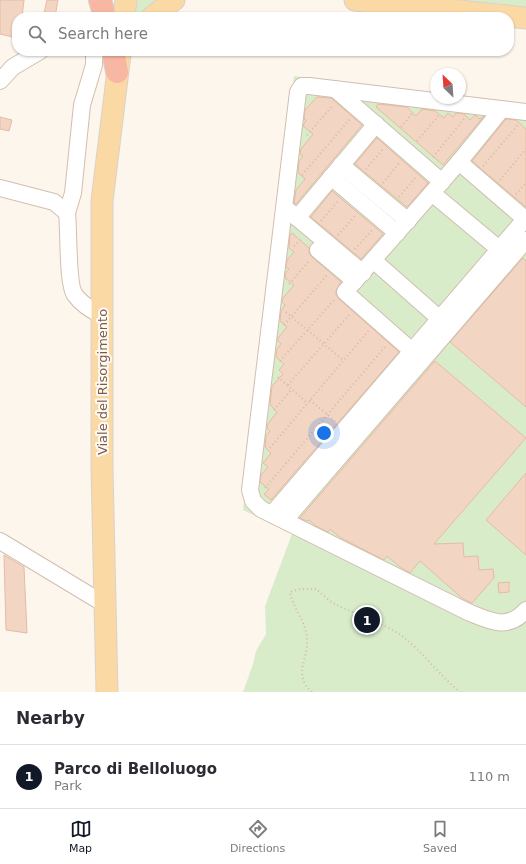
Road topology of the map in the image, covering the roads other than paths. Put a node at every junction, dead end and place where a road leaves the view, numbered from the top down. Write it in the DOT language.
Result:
graph roads {
  1 [pos="100,0"];
  2 [pos="122,0"];
  3 [pos="126,0"];
  4 [pos="174,0"];
  5 [pos="355,0"];
  6 [pos="104,12"];
  7 [pos="121,12"];
  8 [pos="125,12"];
  9 [pos="158,12"];
  10 [pos="469,12"];
  11 [pos="514,17"];
  12 [pos="526,18"];
  13 [pos="32,56"];
  14 [pos="94,56"];
  15 [pos="114,56"];
  16 [pos="119,56"];
  17 [pos="125,56"];
  18 [pos="118,72"];
  19 [pos="0,81"];
  20 [pos="342,91"];
  21 [pos="502,109"];
  22 [pos="523,116"];
  23 [pos="376,124"];
  24 [pos="395,135"];
  25 [pos="459,162"];
  26 [pos="336,171"];
  27 [pos="441,183"];
  28 [pos="0,188"];
  29 [pos="287,210"];
  30 [pos="67,212"];
  31 [pos="526,219"];
  32 [pos="402,227"];
  33 [pos="526,240"];
  34 [pos="324,248"];
  35 [pos="499,249"];
  36 [pos="373,260"];
  37 [pos="354,282"];
  38 [pos="102,316"];
  39 [pos="440,319"];
  40 [pos="412,350"];
  41 [pos="278,517"];
  42 [pos="0,541"];
  43 [pos="106,605"];
  44 [pos="526,610"];
  45 [pos="107,692"];
  1 -- 6 [label="highway"];
  2 -- 7 [label="main road"];
  3 -- 8 [label="main road"];
  4 -- 9 [label="main road"];
  5 -- 10 [label="main road"];
  11 -- 12 [label="main road"];
  13 -- 19 [label="street"];
  14 -- 30 [label="street"];
  15 -- 18 [label="highway"];
  16 -- 18 [label="main road, Viale del Risorgimento"];
  17 -- 18 [label="main road"];
  18 -- 38 [label="main road, Viale del Risorgimento"];
  20 -- 21 [label="street"];
  20 -- 23 [label="street"];
  20 -- 24 [label="street"];
  20 -- 29 [label="street"];
  21 -- 22 [label="street"];
  21 -- 25 [label="street"];
  23 -- 24 [label="street"];
  23 -- 26 [label="street"];
  24 -- 27 [label="street"];
  25 -- 27 [label="street"];
  25 -- 31 [label="street"];
  26 -- 29 [label="street"];
  26 -- 32 [label="street"];
  27 -- 32 [label="street"];
  27 -- 35 [label="street"];
  28 -- 30 [label="street"];
  29 -- 34 [label="street"];
  29 -- 34 [label="street"];
  29 -- 41 [label="street"];
  30 -- 38 [label="street"];
  31 -- 35 [label="street"];
  32 -- 36 [label="street"];
  33 -- 41 [label="street"];
  34 -- 37 [label="street"];
  35 -- 39 [label="street"];
  36 -- 37 [label="street"];
  36 -- 39 [label="street"];
  37 -- 40 [label="street"];
  38 -- 43 [label="main road, Viale del Risorgimento"];
  39 -- 40 [label="street"];
  40 -- 41 [label="street"];
  41 -- 44 [label="street"];
  42 -- 43 [label="street"];
  43 -- 45 [label="main road, Viale del Risorgimento"];
}
